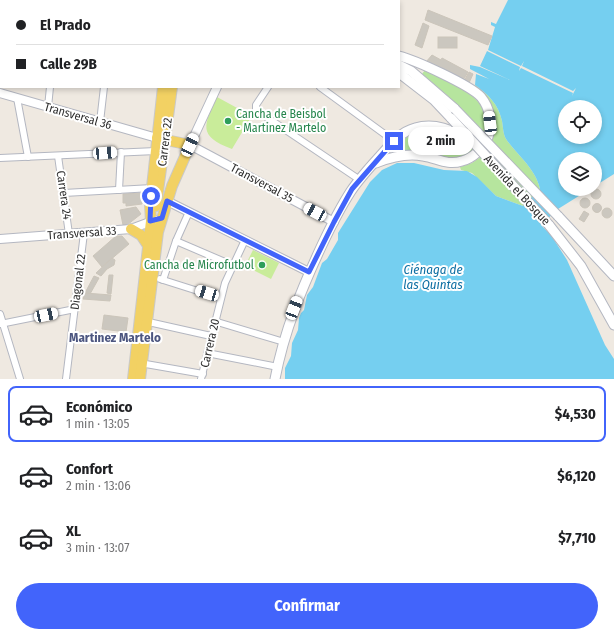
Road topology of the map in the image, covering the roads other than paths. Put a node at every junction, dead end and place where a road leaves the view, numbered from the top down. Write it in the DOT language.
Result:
graph roads {
  1 [pos="400,56"];
  2 [pos="400,66"];
  3 [pos="400,74"];
  4 [pos="50,88"];
  5 [pos="104,88"];
  6 [pos="162,88"];
  7 [pos="172,88"];
  8 [pos="217,88"];
  9 [pos="267,88"];
  10 [pos="321,88"];
  11 [pos="0,93"];
  12 [pos="17,98"];
  13 [pos="48,107"];
  14 [pos="100,122"];
  15 [pos="161,139"];
  16 [pos="394,141"];
  17 [pos="471,141"];
  18 [pos="190,145"];
  19 [pos="156,151"];
  20 [pos="121,152"];
  21 [pos="58,156"];
  22 [pos="28,157"];
  23 [pos="0,158"];
  24 [pos="373,164"];
  25 [pos="360,180"];
  26 [pos="155,185"];
  27 [pos="118,190"];
  28 [pos="64,193"];
  29 [pos="167,201"];
  30 [pos="190,212"];
  31 [pos="162,218"];
  32 [pos="150,221"];
  33 [pos="334,222"];
  34 [pos="131,229"];
  35 [pos="84,233"];
  36 [pos="69,234"];
  37 [pos="0,239"];
  38 [pos="245,240"];
  39 [pos="176,241"];
  40 [pos="147,244"];
  41 [pos="232,265"];
  42 [pos="309,272"];
  43 [pos="612,273"];
  44 [pos="148,276"];
  45 [pos="163,280"];
  46 [pos="220,298"];
  47 [pos="75,309"];
  48 [pos="0,314"];
  49 [pos="143,320"];
  50 [pos="214,321"];
  51 [pos="1,324"];
  52 [pos="614,325"];
  53 [pos="211,336"];
  54 [pos="284,342"];
  55 [pos="207,354"];
  56 [pos="138,363"];
  57 [pos="278,367"];
  58 [pos="202,376"];
  59 [pos="20,379"];
  60 [pos="66,379"];
  61 [pos="133,379"];
  62 [pos="140,379"];
  63 [pos="275,379"];
  1 -- 24 [label="main road"];
  2 -- 43 [label="main road, Avenida el Bosque, bridge"];
  3 -- 17 [label="main road, Avenida el Bosque, bridge"];
  4 -- 13 [label="street"];
  5 -- 14 [label="street"];
  6 -- 15 [label="main road, Carrera 22"];
  7 -- 15 [label="main road, Carrera 22"];
  8 -- 18 [label="street"];
  9 -- 25 [label="street"];
  10 -- 16 [label="street"];
  11 -- 12 [label="street, Transversal 36"];
  12 -- 13 [label="street, Transversal 36"];
  12 -- 22 [label="street"];
  13 -- 14 [label="street, Transversal 36"];
  14 -- 15 [label="street, Transversal 36"];
  15 -- 18 [label="main road"];
  15 -- 19 [label="main road, Carrera 22"];
  15 -- 26 [label="main road, Carrera 22"];
  16 -- 17 [label="main road"];
  16 -- 24 [label="main road"];
  17 -- 52 [label="main road, Avenida el Bosque, bridge"];
  18 -- 29 [label="main road, Carrera 22"];
  18 -- 33 [label="street, Transversal 35"];
  19 -- 20 [label="street"];
  19 -- 26 [label="main road, Carrera 22"];
  20 -- 21 [label="street"];
  20 -- 27 [label="street"];
  21 -- 22 [label="street"];
  21 -- 28 [label="street, Carrera 24"];
  22 -- 23 [label="street"];
  24 -- 25 [label="main road"];
  25 -- 33 [label="main road"];
  26 -- 27 [label="street"];
  26 -- 29 [label="main road"];
  26 -- 32 [label="main road, Carrera 22"];
  27 -- 28 [label="street"];
  28 -- 36 [label="street, Carrera 24"];
  29 -- 30 [label="street"];
  29 -- 31 [label="main road, Carrera 22"];
  30 -- 38 [label="street"];
  30 -- 39 [label="street"];
  31 -- 32 [label="street, Transversal 33"];
  31 -- 44 [label="main road, Carrera 22"];
  32 -- 34 [label="street, Transversal 33"];
  32 -- 40 [label="main road, Carrera 22"];
  33 -- 42 [label="main road"];
  34 -- 35 [label="street, Transversal 33"];
  34 -- 40 [label="main road"];
  35 -- 36 [label="street, Transversal 33"];
  35 -- 47 [label="street, Diagonal 22"];
  36 -- 37 [label="street, Transversal 33"];
  38 -- 41 [label="street, Carrera 20"];
  38 -- 42 [label="street"];
  39 -- 41 [label="street"];
  39 -- 45 [label="street"];
  40 -- 44 [label="main road, Carrera 22"];
  41 -- 46 [label="street, Carrera 20"];
  42 -- 54 [label="main road"];
  44 -- 45 [label="street"];
  44 -- 49 [label="main road, Carrera 22"];
  45 -- 46 [label="street"];
  46 -- 50 [label="street, Carrera 20"];
  47 -- 51 [label="street"];
  47 -- 60 [label="street, Diagonal 22"];
  48 -- 51 [label="street"];
  49 -- 53 [label="street"];
  49 -- 56 [label="main road, Carrera 22"];
  50 -- 53 [label="street, Carrera 20"];
  50 -- 54 [label="street"];
  51 -- 59 [label="street"];
  53 -- 55 [label="street, Carrera 20"];
  54 -- 57 [label="main road"];
  55 -- 57 [label="street"];
  55 -- 58 [label="street, Carrera 20"];
  56 -- 58 [label="street"];
  56 -- 61 [label="main road, Carrera 22"];
  56 -- 62 [label="main road, Carrera 22"];
  57 -- 63 [label="main road"];
}
